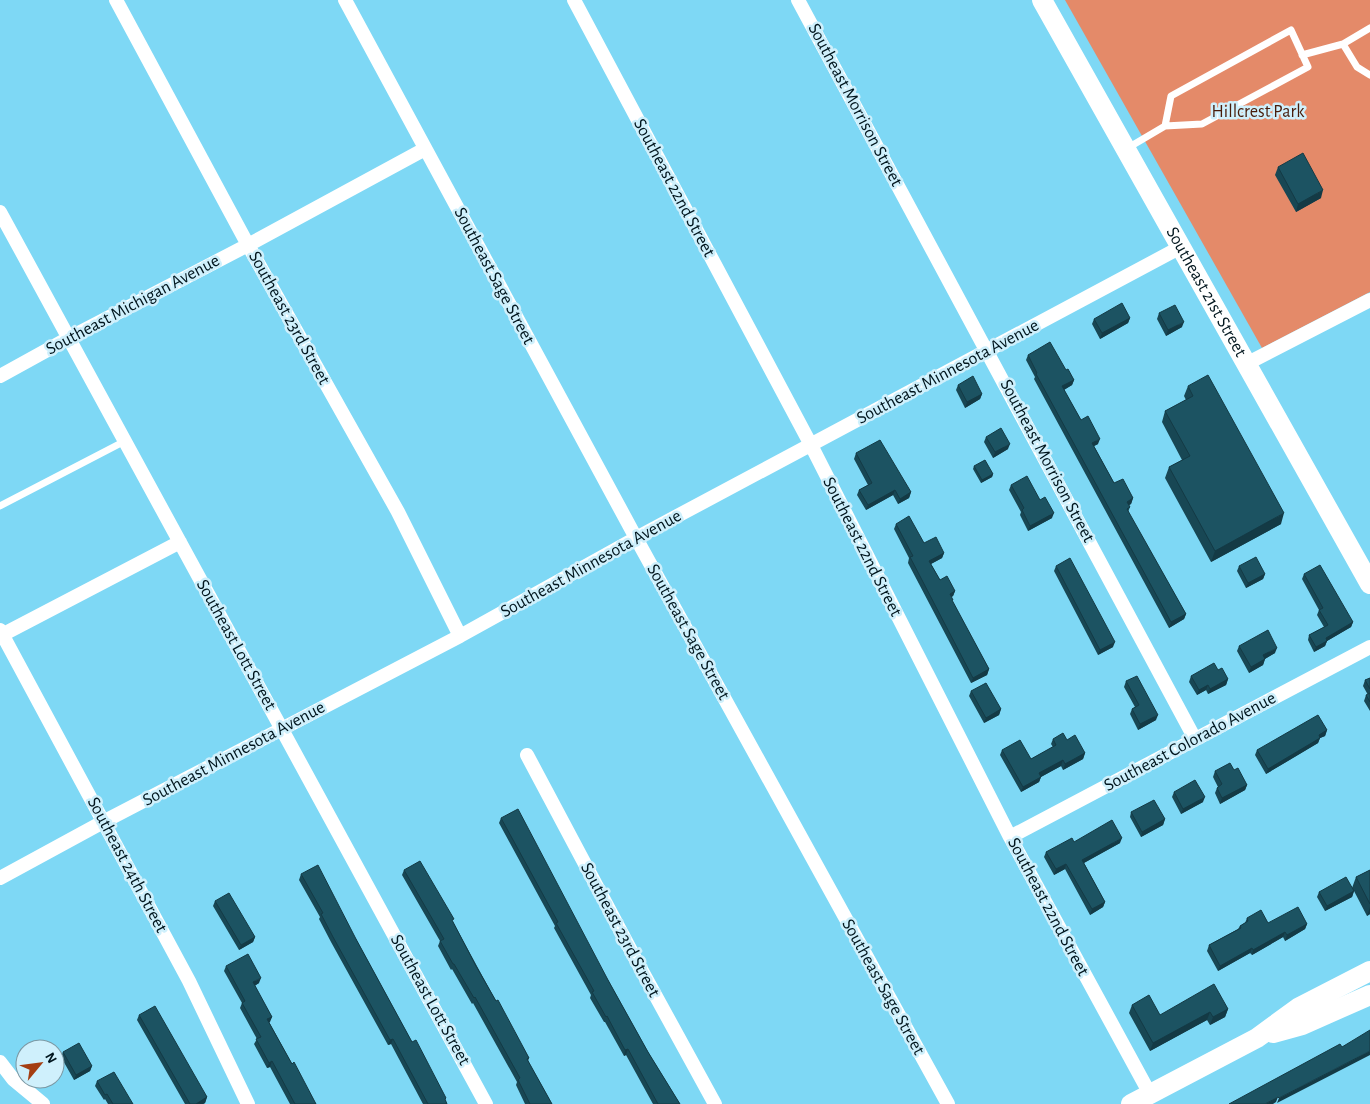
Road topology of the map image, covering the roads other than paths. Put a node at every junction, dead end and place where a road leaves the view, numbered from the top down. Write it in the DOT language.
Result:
graph roads {
  1 [pos="116,0"];
  2 [pos="345,0"];
  3 [pos="574,0"];
  4 [pos="798,0"];
  5 [pos="1042,0"];
  6 [pos="1370,28"];
  7 [pos="1343,44"];
  8 [pos="1302,55"];
  9 [pos="1370,75"];
  10 [pos="1165,126"];
  11 [pos="425,149"];
  12 [pos="1126,149"];
  13 [pos="0,212"];
  14 [pos="248,245"];
  15 [pos="1181,247"];
  16 [pos="1370,300"];
  17 [pos="69,338"];
  18 [pos="988,351"];
  19 [pos="1246,364"];
  20 [pos="0,376"];
  21 [pos="125,441"];
  22 [pos="811,445"];
  23 [pos="0,506"];
  24 [pos="636,538"];
  25 [pos="180,542"];
  26 [pos="1370,584"];
  27 [pos="1,634"];
  28 [pos="460,636"];
  29 [pos="1370,647"];
  30 [pos="282,729"];
  31 [pos="1195,739"];
  32 [pos="527,755"];
  33 [pos="103,822"];
  34 [pos="1010,837"];
  35 [pos="0,878"];
  36 [pos="1370,971"];
  37 [pos="1370,995"];
  38 [pos="1257,1038"];
  39 [pos="0,1062"];
  40 [pos="1150,1094"];
  41 [pos="43,1104"];
  42 [pos="248,1104"];
  43 [pos="486,1104"];
  44 [pos="715,1104"];
  45 [pos="948,1104"];
  46 [pos="1132,1104"];
  1 -- 14 [label="street, Southeast 23rd Street"];
  2 -- 11 [label="street, Southeast Sage Street"];
  3 -- 22 [label="street, Southeast 22nd Street"];
  4 -- 18 [label="street, Southeast Morrison Street"];
  5 -- 12 [label="main road, Southeast 21st Street"];
  6 -- 7 [label="lane"];
  7 -- 8 [label="lane"];
  7 -- 9 [label="lane"];
  8 -- 10 [label="lane"];
  8 -- 10 [label="lane"];
  10 -- 12 [label="lane"];
  11 -- 14 [label="street, Southeast Michigan Avenue"];
  11 -- 24 [label="street, Southeast Sage Street"];
  12 -- 15 [label="main road, Southeast 21st Street"];
  13 -- 17 [label="street, Southeast Lott Street"];
  14 -- 17 [label="street, Southeast Michigan Avenue"];
  14 -- 28 [label="street, Southeast 23rd Street"];
  15 -- 18 [label="street, Southeast Minnesota Avenue"];
  15 -- 19 [label="main road, Southeast 21st Street"];
  16 -- 19 [label="street"];
  17 -- 20 [label="street, Southeast Michigan Avenue"];
  17 -- 21 [label="street, Southeast Lott Street"];
  18 -- 22 [label="street, Southeast Minnesota Avenue"];
  18 -- 31 [label="street, Southeast Morrison Street"];
  19 -- 26 [label="main road, Southeast 21st Street"];
  21 -- 23 [label="lane"];
  21 -- 25 [label="street, Southeast Lott Street"];
  22 -- 24 [label="street, Southeast Minnesota Avenue"];
  22 -- 34 [label="street, Southeast 22nd Street"];
  24 -- 28 [label="street, Southeast Minnesota Avenue"];
  24 -- 45 [label="street, Southeast Sage Street"];
  25 -- 27 [label="street"];
  25 -- 30 [label="street, Southeast Lott Street"];
  27 -- 33 [label="street, Southeast 24th Street"];
  28 -- 30 [label="street, Southeast Minnesota Avenue"];
  29 -- 31 [label="street, Southeast Colorado Avenue"];
  30 -- 33 [label="street, Southeast Minnesota Avenue"];
  30 -- 43 [label="street, Southeast Lott Street"];
  31 -- 34 [label="street, Southeast Colorado Avenue"];
  32 -- 44 [label="street, Southeast 23rd Street"];
  33 -- 35 [label="street, Southeast Minnesota Avenue"];
  33 -- 42 [label="street, Southeast 24th Street"];
  34 -- 40 [label="street, Southeast 22nd Street"];
  36 -- 38 [label="main road"];
  37 -- 38 [label="main road"];
  38 -- 40 [label="main road"];
  39 -- 41 [label="street"];
  40 -- 46 [label="main road"];
}
